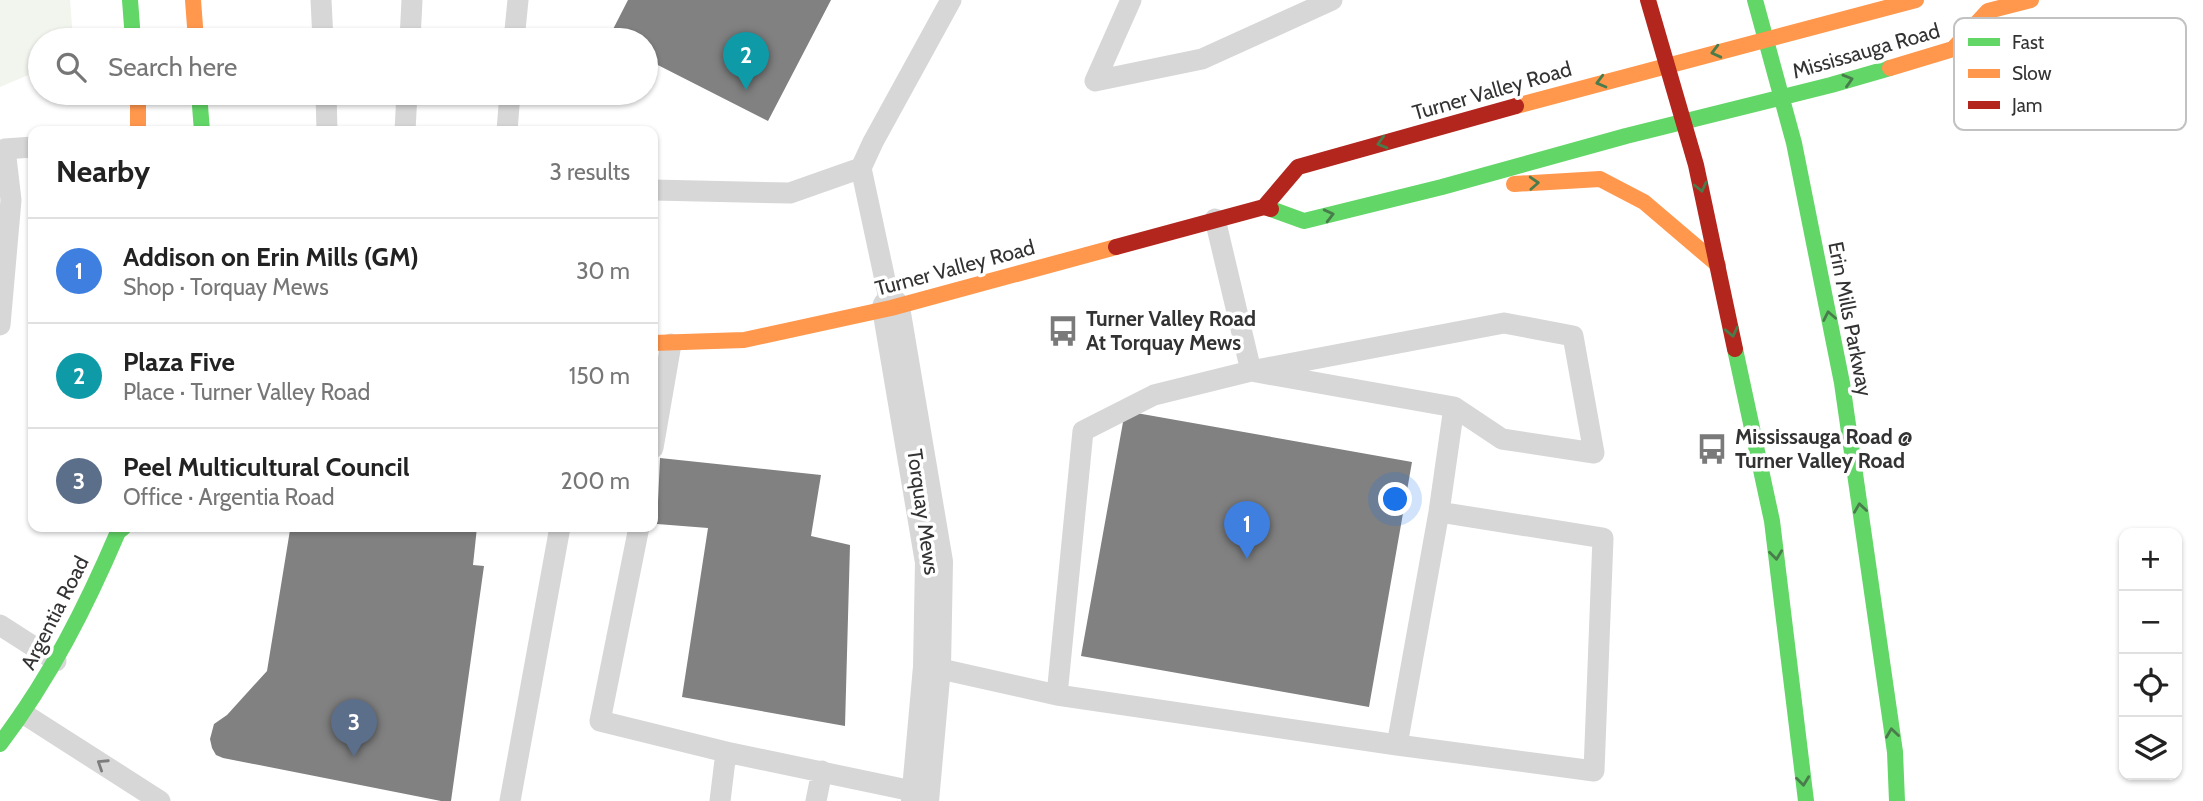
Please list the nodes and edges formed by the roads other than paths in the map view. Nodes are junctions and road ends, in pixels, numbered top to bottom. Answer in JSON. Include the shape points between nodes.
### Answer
{"nodes":[{"id":1,"x":130,"y":0,"type":"edge"},
{"id":2,"x":193,"y":0,"type":"edge"},
{"id":3,"x":321,"y":0,"type":"edge"},
{"id":4,"x":412,"y":0,"type":"edge"},
{"id":5,"x":518,"y":0,"type":"edge"},
{"id":6,"x":951,"y":0,"type":"edge"},
{"id":7,"x":1131,"y":0,"type":"edge"},
{"id":8,"x":1332,"y":0,"type":"edge"},
{"id":9,"x":1648,"y":0,"type":"edge"},
{"id":10,"x":1755,"y":0,"type":"edge"},
{"id":11,"x":1916,"y":0,"type":"edge"},
{"id":12,"x":2031,"y":0,"type":"edge"},
{"id":13,"x":1967,"y":4,"type":"dead end"},
{"id":14,"x":1988,"y":11,"type":"junction"},
{"id":15,"x":1982,"y":18,"type":"edge"},
{"id":16,"x":132,"y":28,"type":"edge"},
{"id":17,"x":195,"y":28,"type":"edge"},
{"id":18,"x":322,"y":28,"type":"edge"},
{"id":19,"x":411,"y":28,"type":"edge"},
{"id":20,"x":515,"y":28,"type":"edge"},
{"id":21,"x":1766,"y":39,"type":"junction"},
{"id":22,"x":1954,"y":48,"type":"edge"},
{"id":23,"x":1667,"y":64,"type":"junction"},
{"id":24,"x":1782,"y":97,"type":"junction"},
{"id":25,"x":138,"y":105,"type":"edge"},
{"id":26,"x":200,"y":105,"type":"edge"},
{"id":27,"x":326,"y":105,"type":"edge"},
{"id":28,"x":406,"y":105,"type":"edge"},
{"id":29,"x":509,"y":105,"type":"edge"},
{"id":30,"x":1684,"y":121,"type":"junction"},
{"id":31,"x":138,"y":126,"type":"edge"},
{"id":32,"x":202,"y":126,"type":"edge"},
{"id":33,"x":327,"y":126,"type":"edge"},
{"id":34,"x":405,"y":126,"type":"edge"},
{"id":35,"x":507,"y":126,"type":"edge"},
{"id":36,"x":28,"y":148,"type":"edge"},
{"id":37,"x":3,"y":150,"type":"edge"},
{"id":38,"x":861,"y":168,"type":"junction"},
{"id":39,"x":1441,"y":187,"type":"junction"},
{"id":40,"x":658,"y":190,"type":"edge"},
{"id":41,"x":1264,"y":207,"type":"junction"},
{"id":42,"x":1215,"y":219,"type":"junction"},
{"id":43,"x":1718,"y":265,"type":"junction"},
{"id":44,"x":891,"y":308,"type":"junction"},
{"id":45,"x":0,"y":325,"type":"edge"},
{"id":46,"x":662,"y":344,"type":"edge"},
{"id":47,"x":1251,"y":371,"type":"junction"},
{"id":48,"x":658,"y":390,"type":"edge"},
{"id":49,"x":1454,"y":407,"type":"junction"},
{"id":50,"x":1438,"y":512,"type":"junction"},
{"id":51,"x":117,"y":532,"type":"edge"},
{"id":52,"x":559,"y":532,"type":"edge"},
{"id":53,"x":638,"y":532,"type":"edge"},
{"id":54,"x":0,"y":625,"type":"edge"},
{"id":55,"x":57,"y":661,"type":"junction"},
{"id":56,"x":932,"y":667,"type":"junction"},
{"id":57,"x":1057,"y":695,"type":"junction"},
{"id":58,"x":23,"y":714,"type":"junction"},
{"id":59,"x":0,"y":744,"type":"edge"},
{"id":60,"x":1397,"y":745,"type":"junction"},
{"id":61,"x":726,"y":752,"type":"junction"},
{"id":62,"x":822,"y":771,"type":"junction"},
{"id":63,"x":921,"y":797,"type":"edge"},
{"id":64,"x":160,"y":801,"type":"edge"},
{"id":65,"x":510,"y":801,"type":"edge"},
{"id":66,"x":720,"y":801,"type":"edge"},
{"id":67,"x":816,"y":801,"type":"edge"},
{"id":68,"x":1806,"y":801,"type":"edge"},
{"id":69,"x":1897,"y":801,"type":"edge"}],
"edges":[{"from":1,"to":16,"type":"main road"},
{"from":2,"to":17,"type":"main road"},
{"from":3,"to":18,"type":"lane"},
{"from":4,"to":19,"type":"lane"},
{"from":5,"to":20,"type":"lane"},
{"from":6,"to":38,"type":"lane"},
{"from":7,"to":8,"type":"lane","via":[[1095,81],[1202,59]]},
{"from":9,"to":23,"type":"main road"},
{"from":10,"to":21,"type":"main road","name":"Mississauga Road"},
{"from":11,"to":21,"type":"main road","name":"Mississauga Road"},
{"from":12,"to":14,"type":"main road"},
{"from":13,"to":14,"type":"main road"},
{"from":15,"to":14,"type":"main road","name":"Mississauga Road","one_way":true},
{"from":21,"to":23,"type":"main road","name":"Mississauga Road","one_way":true},
{"from":21,"to":24,"type":"main road","name":"Mississauga Road"},
{"from":24,"to":22,"type":"main road","name":"Mississauga Road","one_way":true},
{"from":23,"to":30,"type":"main road"},
{"from":23,"to":41,"type":"main road","name":"Turner Valley Road","one_way":true,"via":[[1298,167]]},
{"from":24,"to":30,"type":"main road","name":"Mississauga Road"},
{"from":69,"to":24,"type":"main road","name":"Erin Mills Parkway","one_way":true,"via":[[1895,751],[1842,383]]},
{"from":25,"to":31,"type":"main road"},
{"from":26,"to":32,"type":"main road"},
{"from":27,"to":33,"type":"lane"},
{"from":28,"to":34,"type":"lane"},
{"from":29,"to":35,"type":"lane"},
{"from":30,"to":39,"type":"main road"},
{"from":30,"to":43,"type":"main road","one_way":true},
{"from":36,"to":37,"type":"lane"},
{"from":37,"to":45,"type":"lane","via":[[11,200]]},
{"from":38,"to":40,"type":"lane","via":[[790,193]]},
{"from":38,"to":44,"type":"lane"},
{"from":41,"to":39,"type":"main road","one_way":true,"via":[[1304,221]]},
{"from":39,"to":43,"type":"main road","one_way":true,"via":[[1600,179],[1644,202]]},
{"from":41,"to":42,"type":"main road","name":"Turner Valley Road"},
{"from":42,"to":44,"type":"main road","name":"Turner Valley Road"},
{"from":42,"to":47,"type":"lane"},
{"from":43,"to":68,"type":"main road","one_way":true,"via":[[1772,521]]},
{"from":44,"to":46,"type":"main road","name":"Turner Valley Road","via":[[744,340]]},
{"from":44,"to":56,"type":"street","name":"Torquay Mews","via":[[934,562]]},
{"from":46,"to":48,"type":"lane"},
{"from":47,"to":49,"type":"lane"},
{"from":47,"to":49,"type":"lane","via":[[1504,323],[1573,336],[1594,453],[1502,439]]},
{"from":47,"to":57,"type":"lane","via":[[1154,395],[1083,431]]},
{"from":49,"to":50,"type":"lane"},
{"from":50,"to":60,"type":"lane"},
{"from":50,"to":60,"type":"lane","via":[[1604,538],[1594,771]]},
{"from":51,"to":55,"type":"main road","name":"Argentia Road"},
{"from":52,"to":65,"type":"lane"},
{"from":53,"to":61,"type":"lane","via":[[600,721]]},
{"from":54,"to":55,"type":"lane"},
{"from":55,"to":58,"type":"main road","name":"Argentia Road"},
{"from":56,"to":57,"type":"lane"},
{"from":56,"to":63,"type":"street","name":"Torquay Mews"},
{"from":57,"to":60,"type":"lane"},
{"from":58,"to":59,"type":"main road","name":"Argentia Road"},
{"from":64,"to":58,"type":"lane","one_way":true},
{"from":61,"to":62,"type":"lane"},
{"from":61,"to":66,"type":"lane"},
{"from":62,"to":63,"type":"lane"},
{"from":62,"to":67,"type":"lane"}]}
